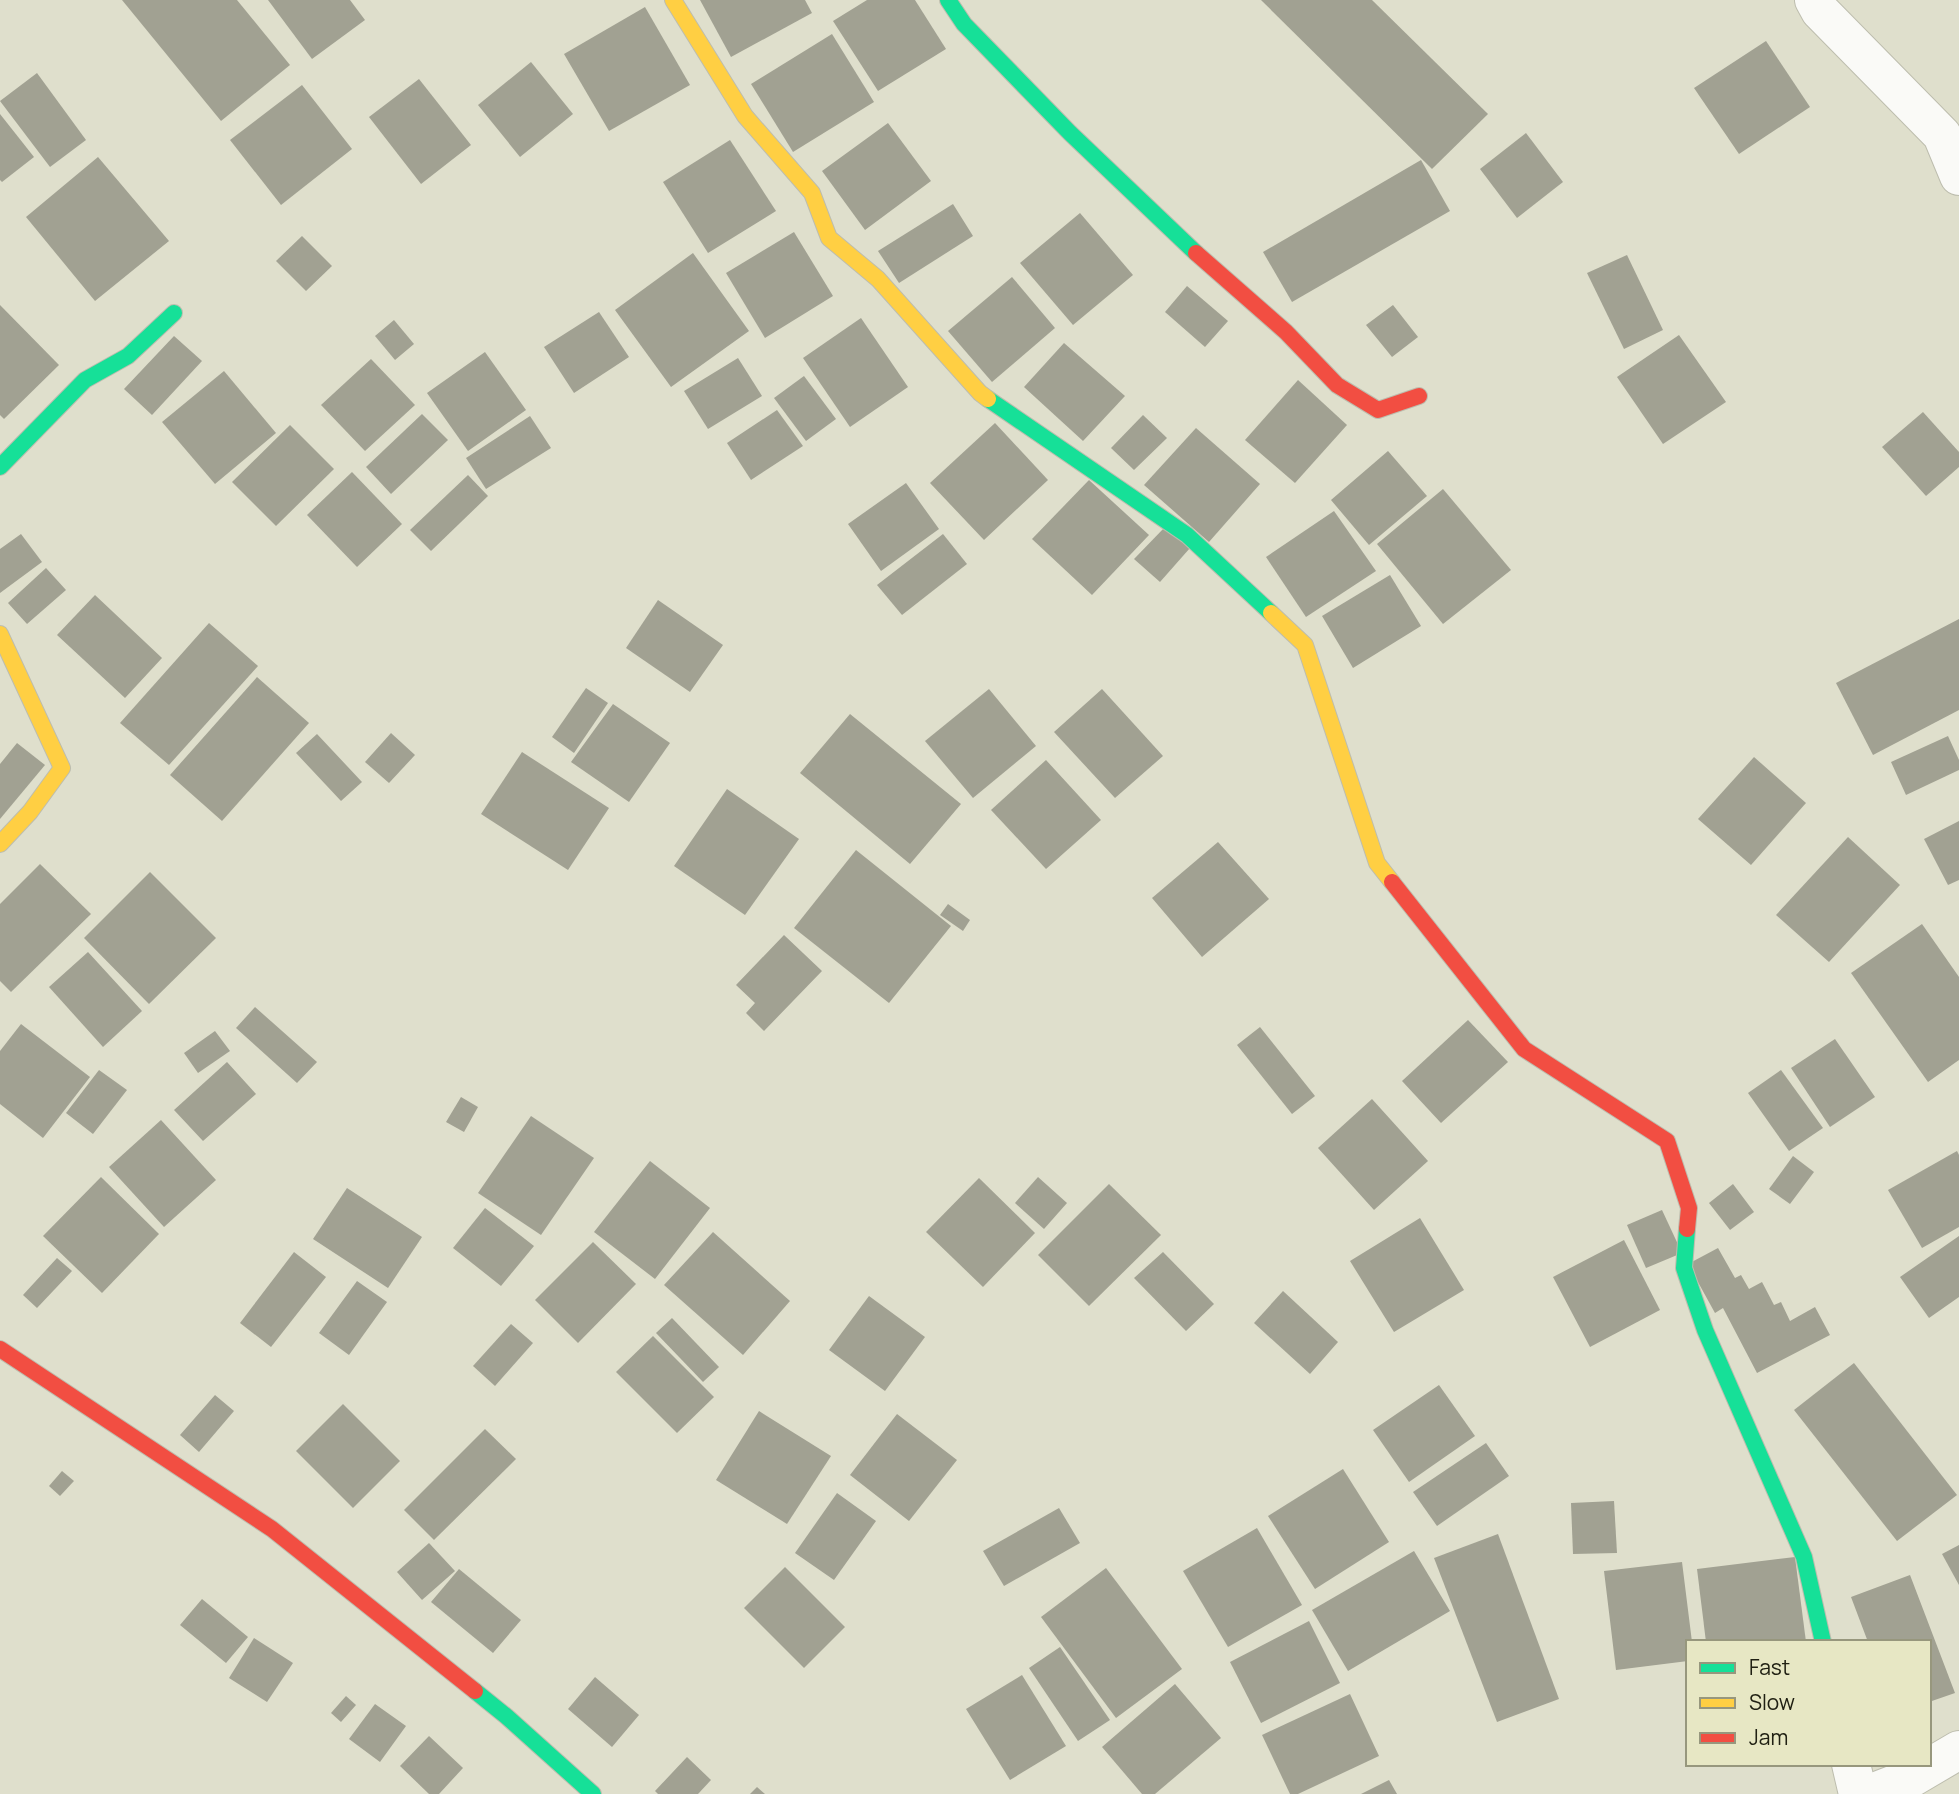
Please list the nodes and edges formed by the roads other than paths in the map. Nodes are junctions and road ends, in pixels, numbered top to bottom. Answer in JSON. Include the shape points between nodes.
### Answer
{"nodes":[{"id":1,"x":673,"y":0,"type":"edge"},
{"id":2,"x":948,"y":0,"type":"edge"},
{"id":3,"x":1814,"y":0,"type":"edge"},
{"id":4,"x":1959,"y":176,"type":"edge"},
{"id":5,"x":174,"y":313,"type":"dead end"},
{"id":6,"x":1419,"y":396,"type":"dead end"},
{"id":7,"x":0,"y":467,"type":"edge"},
{"id":8,"x":0,"y":634,"type":"edge"},
{"id":9,"x":0,"y":845,"type":"edge"},
{"id":10,"x":0,"y":1349,"type":"edge"},
{"id":11,"x":1823,"y":1640,"type":"edge"},
{"id":12,"x":1959,"y":1750,"type":"edge"},
{"id":13,"x":1851,"y":1766,"type":"edge"},
{"id":14,"x":593,"y":1794,"type":"edge"},
{"id":15,"x":1858,"y":1794,"type":"edge"},
{"id":16,"x":1869,"y":1794,"type":"edge"}],
"edges":[{"from":1,"to":11,"type":"street","via":[[745,116],[812,193],[828,238],[878,279],[980,393],[1187,535],[1305,645],[1377,863],[1524,1049],[1667,1142],[1689,1208],[1684,1268],[1705,1330],[1804,1557]]},
{"from":2,"to":6,"type":"street","via":[[964,24],[1070,134],[1286,332],[1337,385],[1378,410]]},
{"from":3,"to":4,"type":"street","via":[[1942,135]]},
{"from":5,"to":7,"type":"street","via":[[128,356],[85,380]]},
{"from":8,"to":9,"type":"street","via":[[62,768]]},
{"from":10,"to":14,"type":"street","via":[[272,1529],[506,1716]]},
{"from":12,"to":16,"type":"street","via":[[1913,1777]]},
{"from":13,"to":15,"type":"street"}]}
